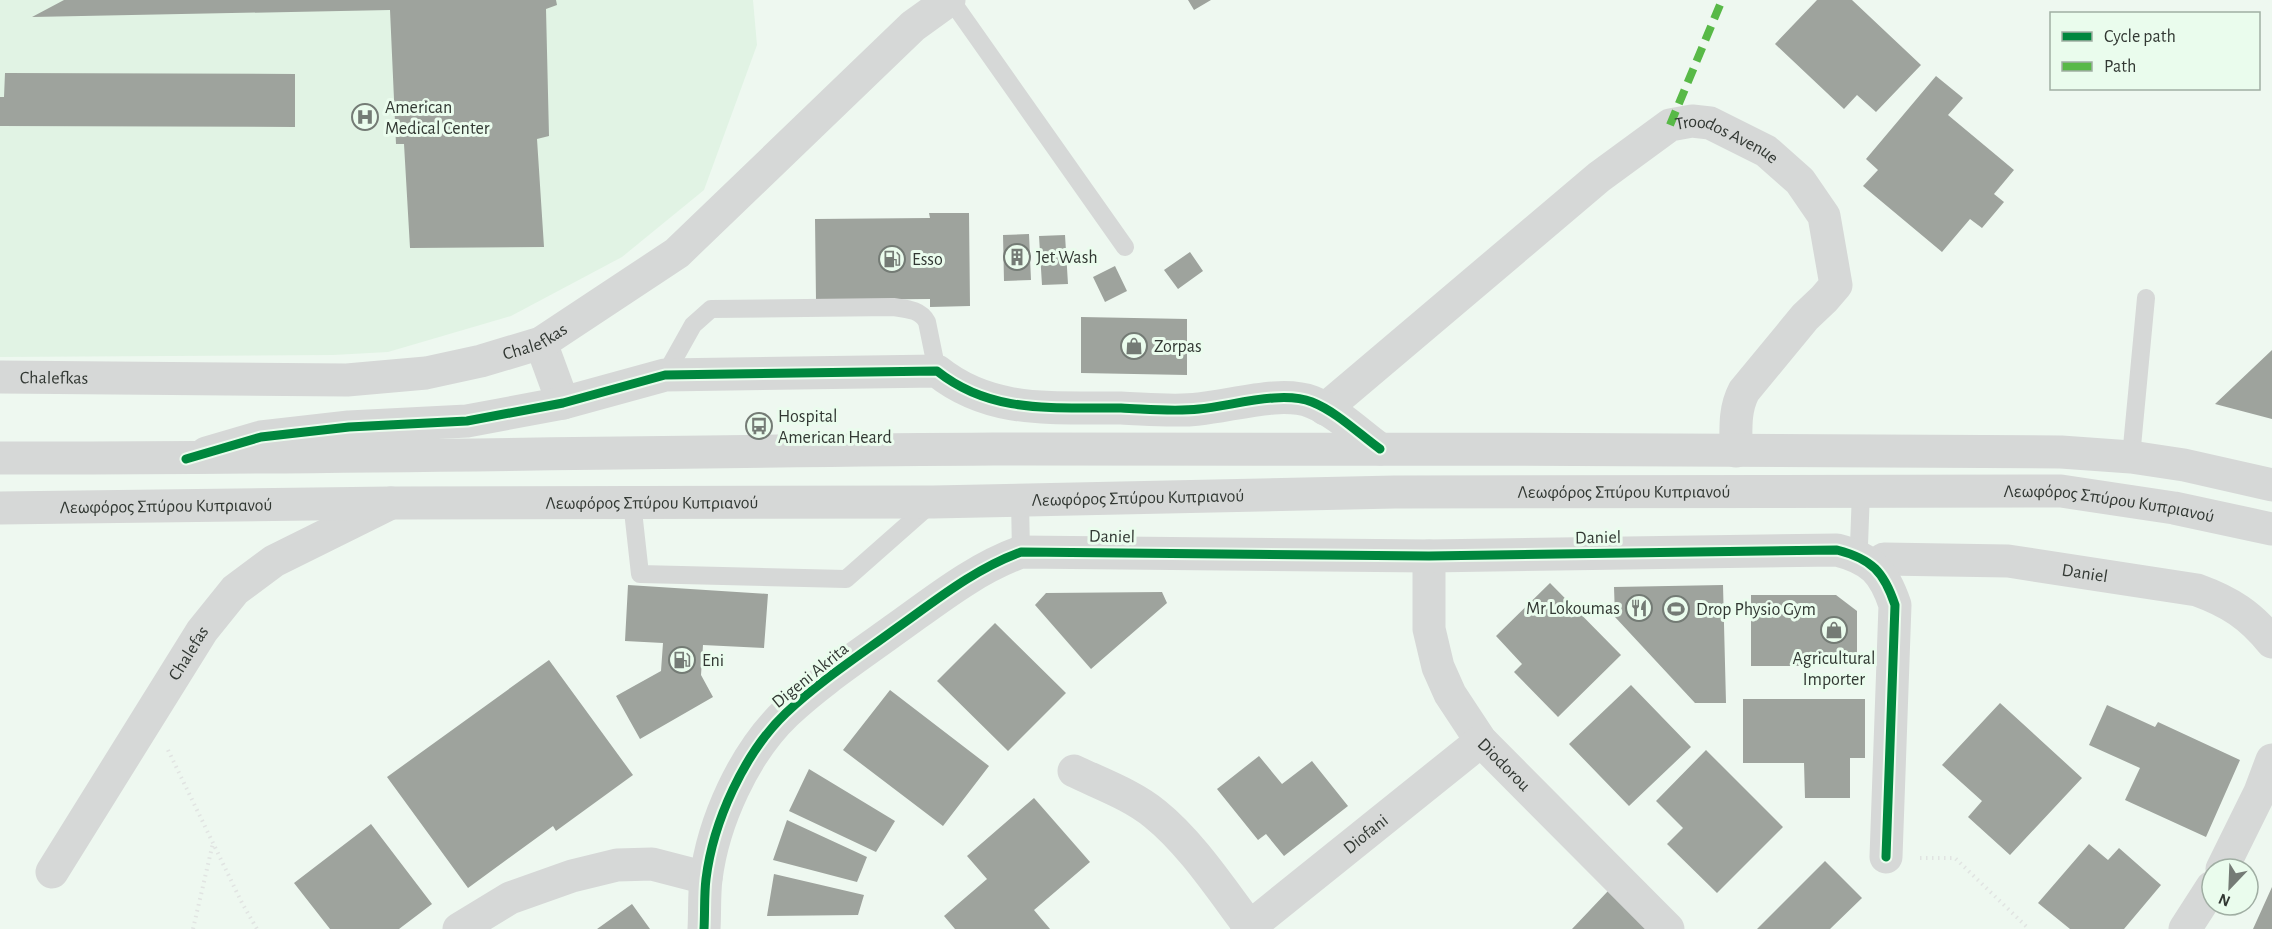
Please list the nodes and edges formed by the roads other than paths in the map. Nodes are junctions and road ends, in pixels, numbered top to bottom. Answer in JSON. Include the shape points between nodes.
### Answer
{"nodes":[{"id":1,"x":950,"y":0,"type":"edge"},
{"id":2,"x":1125,"y":247,"type":"dead end"},
{"id":3,"x":2146,"y":298,"type":"dead end"},
{"id":4,"x":541,"y":343,"type":"junction"},
{"id":5,"x":937,"y":371,"type":"junction"},
{"id":6,"x":665,"y":375,"type":"junction"},
{"id":7,"x":0,"y":377,"type":"edge"},
{"id":8,"x":563,"y":404,"type":"junction"},
{"id":9,"x":1325,"y":409,"type":"junction"},
{"id":10,"x":1380,"y":449,"type":"junction"},
{"id":11,"x":1736,"y":451,"type":"junction"},
{"id":12,"x":2132,"y":457,"type":"junction"},
{"id":13,"x":0,"y":458,"type":"edge"},
{"id":14,"x":186,"y":459,"type":"junction"},
{"id":15,"x":2272,"y":485,"type":"edge"},
{"id":16,"x":1861,"y":491,"type":"junction"},
{"id":17,"x":1020,"y":500,"type":"junction"},
{"id":18,"x":632,"y":502,"type":"junction"},
{"id":19,"x":933,"y":502,"type":"junction"},
{"id":20,"x":391,"y":503,"type":"junction"},
{"id":21,"x":0,"y":508,"type":"edge"},
{"id":22,"x":2272,"y":529,"type":"edge"},
{"id":23,"x":1021,"y":552,"type":"junction"},
{"id":24,"x":1429,"y":556,"type":"junction"},
{"id":25,"x":1865,"y":560,"type":"junction"},
{"id":26,"x":2272,"y":642,"type":"edge"},
{"id":27,"x":1481,"y":741,"type":"junction"},
{"id":28,"x":2272,"y":760,"type":"edge"},
{"id":29,"x":1074,"y":771,"type":"dead end"},
{"id":30,"x":1886,"y":857,"type":"road end"},
{"id":31,"x":2228,"y":857,"type":"edge"},
{"id":32,"x":52,"y":872,"type":"dead end"},
{"id":33,"x":706,"y":878,"type":"junction"},
{"id":34,"x":2200,"y":906,"type":"edge"},
{"id":35,"x":1248,"y":928,"type":"edge"},
{"id":36,"x":459,"y":929,"type":"edge"},
{"id":37,"x":704,"y":929,"type":"edge"},
{"id":38,"x":1668,"y":929,"type":"edge"},
{"id":39,"x":2185,"y":929,"type":"edge"}],
"edges":[{"from":1,"to":2,"type":"lane"},
{"from":1,"to":4,"type":"street","name":"Chalefkas","via":[[913,26],[677,253]]},
{"from":3,"to":12,"type":"lane"},
{"from":4,"to":7,"type":"street","name":"Chalefkas","via":[[426,373],[347,380]]},
{"from":4,"to":8,"type":"street"},
{"from":5,"to":6,"type":"street"},
{"from":5,"to":6,"type":"lane","via":[[927,322],[916,311],[893,307],[711,309],[693,325]]},
{"from":5,"to":9,"type":"street","via":[[972,394],[1006,404],[1198,410],[1265,399],[1298,399]]},
{"from":6,"to":8,"type":"street"},
{"from":8,"to":14,"type":"street","via":[[467,421],[349,427],[261,437]]},
{"from":9,"to":10,"type":"street"},
{"from":9,"to":11,"type":"street","name":"Troodos Avenue","via":[[1599,177],[1670,125],[1692,121],[1710,123],[1766,151],[1800,182],[1824,216],[1835,272],[1836,285],[1805,317],[1738,401]]},
{"from":10,"to":11,"type":"street"},
{"from":10,"to":14,"type":"street"},
{"from":11,"to":12,"type":"street","via":[[2061,452]]},
{"from":12,"to":15,"type":"street"},
{"from":13,"to":14,"type":"street"},
{"from":16,"to":17,"type":"street","name":"Λεωφόρος Σπύρου Κυπριανού","via":[[1395,492]]},
{"from":16,"to":22,"type":"street","name":"Λεωφόρος Σπύρου Κυπριανού","via":[[2061,491],[2174,508]]},
{"from":16,"to":25,"type":"lane","via":[[1859,545]]},
{"from":17,"to":19,"type":"street","name":"Λεωφόρος Σπύρου Κυπριανού"},
{"from":17,"to":23,"type":"lane"},
{"from":18,"to":19,"type":"street","name":"Λεωφόρος Σπύρου Κυπριανού"},
{"from":18,"to":19,"type":"lane","via":[[640,574],[846,579]]},
{"from":18,"to":20,"type":"street","name":"Λεωφόρος Σπύρου Κυπριανού"},
{"from":20,"to":21,"type":"street","name":"Λεωφόρος Σπύρου Κυπριανού"},
{"from":20,"to":32,"type":"street","name":"Chalefas","via":[[274,561],[236,590],[202,631]]},
{"from":23,"to":24,"type":"street","name":"Daniel"},
{"from":23,"to":33,"type":"street","name":"Digeni Akrita","via":[[998,560],[963,581],[812,689],[784,715],[740,773],[725,808]]},
{"from":24,"to":25,"type":"street","name":"Daniel","via":[[1838,550]]},
{"from":24,"to":27,"type":"street","name":"Diodorou","via":[[1429,629],[1438,667],[1450,694]]},
{"from":25,"to":26,"type":"street","name":"Daniel","via":[[2008,561],[2197,590],[2224,600],[2255,622]]},
{"from":25,"to":30,"type":"street","via":[[1888,584],[1895,605]]},
{"from":27,"to":35,"type":"street","name":"Diofani"},
{"from":27,"to":38,"type":"street","name":"Diodorou"},
{"from":28,"to":31,"type":"street"},
{"from":29,"to":35,"type":"street","name":"Diofani","via":[[1154,812],[1174,831]]},
{"from":33,"to":36,"type":"street","via":[[652,864],[617,865],[510,898]]},
{"from":33,"to":37,"type":"street","name":"Digeni Akrita"},
{"from":34,"to":39,"type":"street"}]}
